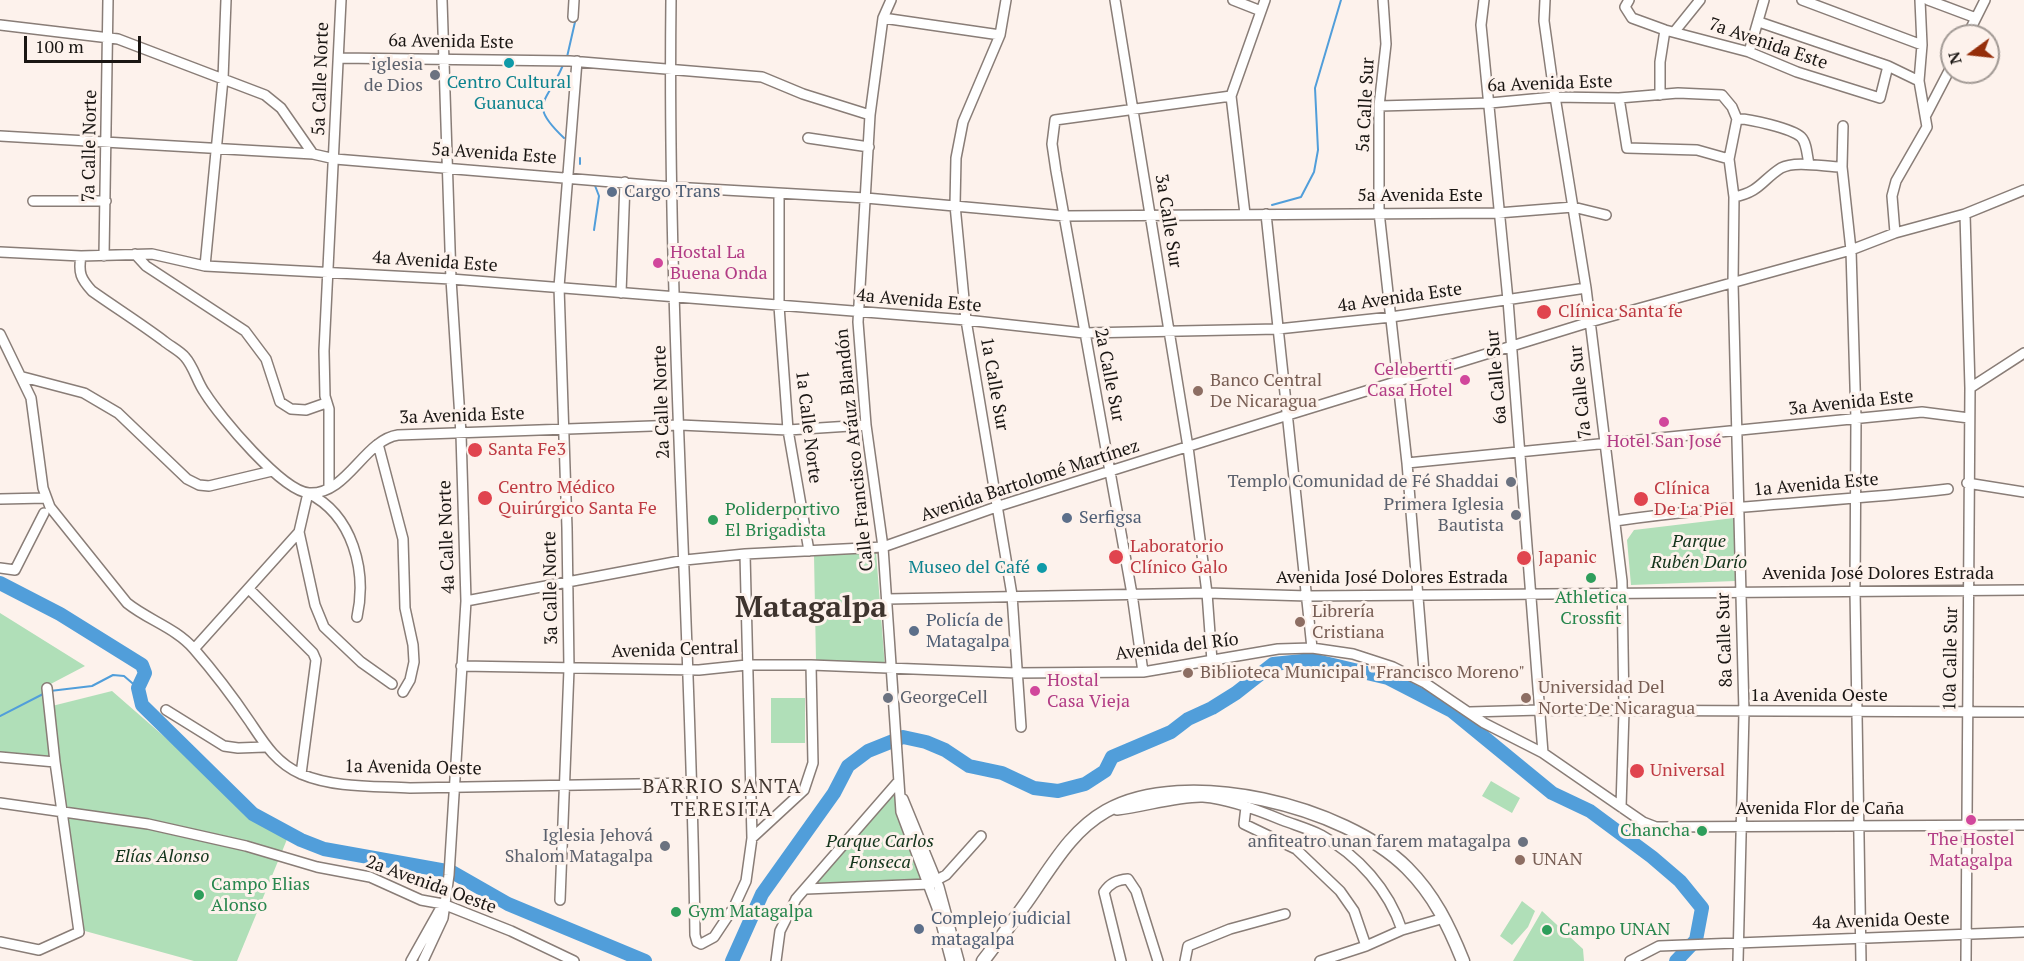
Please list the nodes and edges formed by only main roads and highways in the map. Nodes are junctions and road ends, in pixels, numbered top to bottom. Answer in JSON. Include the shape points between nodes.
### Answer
{"nodes":[{"id":1,"x":983,"y":961,"type":"edge"},
{"id":2,"x":1463,"y":961,"type":"edge"}],
"edges":[{"from":1,"to":2,"type":"main road","via":[[1057,857],[1086,825],[1124,802],[1195,789],[1237,794],[1323,816],[1372,839],[1406,867],[1431,895]]}]}
